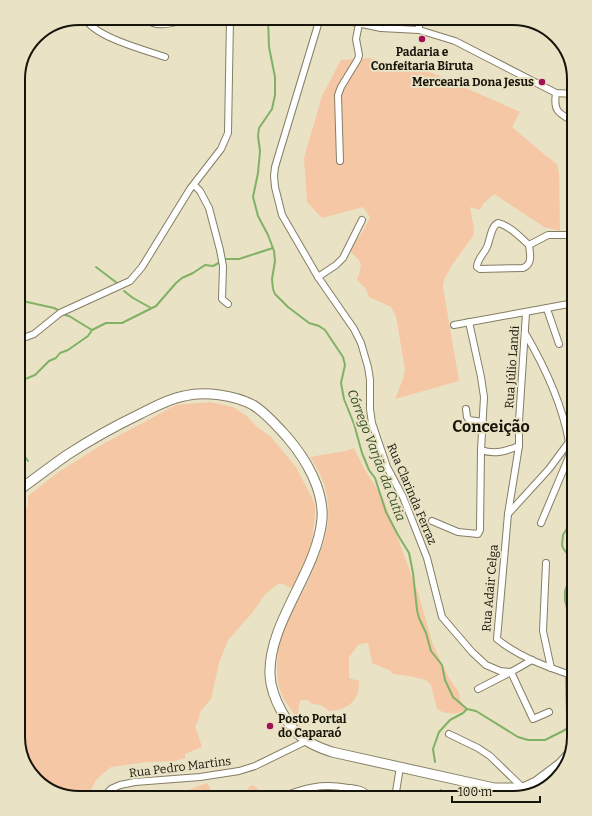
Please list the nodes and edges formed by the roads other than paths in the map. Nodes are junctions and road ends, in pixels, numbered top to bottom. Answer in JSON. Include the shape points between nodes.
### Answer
{"nodes":[{"id":1,"x":89,"y":25,"type":"edge"},
{"id":2,"x":230,"y":25,"type":"edge"},
{"id":3,"x":318,"y":25,"type":"edge"},
{"id":4,"x":359,"y":25,"type":"edge"},
{"id":5,"x":364,"y":25,"type":"edge"},
{"id":6,"x":381,"y":25,"type":"edge"},
{"id":7,"x":418,"y":25,"type":"edge"},
{"id":8,"x":381,"y":28,"type":"junction"},
{"id":9,"x":418,"y":30,"type":"junction"},
{"id":10,"x":165,"y":57,"type":"dead end"},
{"id":11,"x":556,"y":93,"type":"junction"},
{"id":12,"x":567,"y":94,"type":"edge"},
{"id":13,"x":567,"y":117,"type":"edge"},
{"id":14,"x":340,"y":161,"type":"dead end"},
{"id":15,"x":194,"y":185,"type":"junction"},
{"id":16,"x":362,"y":220,"type":"dead end"},
{"id":17,"x":567,"y":235,"type":"edge"},
{"id":18,"x":529,"y":245,"type":"junction"},
{"id":19,"x":318,"y":277,"type":"junction"},
{"id":20,"x":228,"y":304,"type":"dead end"},
{"id":21,"x":567,"y":305,"type":"edge"},
{"id":22,"x":547,"y":309,"type":"junction"},
{"id":23,"x":526,"y":313,"type":"junction"},
{"id":24,"x":469,"y":322,"type":"junction"},
{"id":25,"x":454,"y":325,"type":"dead end"},
{"id":26,"x":525,"y":333,"type":"junction"},
{"id":27,"x":25,"y":337,"type":"edge"},
{"id":28,"x":559,"y":344,"type":"dead end"},
{"id":29,"x":466,"y":409,"type":"dead end"},
{"id":30,"x":483,"y":422,"type":"junction"},
{"id":31,"x":567,"y":431,"type":"edge"},
{"id":32,"x":567,"y":445,"type":"edge"},
{"id":33,"x":519,"y":446,"type":"junction"},
{"id":34,"x":481,"y":450,"type":"junction"},
{"id":35,"x":567,"y":461,"type":"edge"},
{"id":36,"x":25,"y":486,"type":"edge"},
{"id":37,"x":508,"y":514,"type":"junction"},
{"id":38,"x":432,"y":521,"type":"dead end"},
{"id":39,"x":541,"y":523,"type":"dead end"},
{"id":40,"x":546,"y":563,"type":"dead end"},
{"id":41,"x":532,"y":660,"type":"junction"},
{"id":42,"x":551,"y":668,"type":"junction"},
{"id":43,"x":511,"y":672,"type":"junction"},
{"id":44,"x":567,"y":673,"type":"edge"},
{"id":45,"x":478,"y":689,"type":"dead end"},
{"id":46,"x":549,"y":712,"type":"dead end"},
{"id":47,"x":449,"y":734,"type":"dead end"},
{"id":48,"x":306,"y":741,"type":"junction"},
{"id":49,"x":560,"y":764,"type":"edge"},
{"id":50,"x":400,"y":767,"type":"junction"},
{"id":51,"x":488,"y":786,"type":"junction"},
{"id":52,"x":351,"y":788,"type":"junction"},
{"id":53,"x":523,"y":788,"type":"junction"},
{"id":54,"x":109,"y":791,"type":"edge"},
{"id":55,"x":299,"y":791,"type":"edge"},
{"id":56,"x":352,"y":791,"type":"edge"},
{"id":57,"x":362,"y":791,"type":"edge"},
{"id":58,"x":394,"y":791,"type":"edge"},
{"id":59,"x":486,"y":791,"type":"edge"},
{"id":60,"x":490,"y":791,"type":"edge"}],
"edges":[{"from":1,"to":10,"type":"street","via":[[103,35]]},
{"from":2,"to":15,"type":"street","via":[[228,132],[221,149]]},
{"from":3,"to":19,"type":"street","name":"Rua Clarinda Ferraz","via":[[274,176],[282,215]]},
{"from":4,"to":14,"type":"street","via":[[356,39],[358,59],[338,95]]},
{"from":5,"to":8,"type":"street"},
{"from":6,"to":8,"type":"street"},
{"from":7,"to":9,"type":"street"},
{"from":8,"to":9,"type":"street"},
{"from":9,"to":11,"type":"street","via":[[455,41]]},
{"from":11,"to":12,"type":"street"},
{"from":11,"to":13,"type":"street","via":[[554,105]]},
{"from":15,"to":20,"type":"street","via":[[209,208],[222,262],[222,299]]},
{"from":15,"to":27,"type":"street","via":[[142,267],[130,281],[60,314],[34,334]]},
{"from":16,"to":19,"type":"street","via":[[343,258]]},
{"from":17,"to":18,"type":"street","via":[[548,235]]},
{"from":18,"to":18,"type":"street","via":[[501,224],[495,224],[477,267],[480,270],[523,268],[529,264]]},
{"from":19,"to":43,"type":"street","name":"Rua Clarinda Ferraz","via":[[354,328],[361,343],[370,380],[372,423],[387,467],[403,497],[427,558],[442,618],[486,665],[500,671]]},
{"from":21,"to":22,"type":"street"},
{"from":22,"to":23,"type":"street"},
{"from":22,"to":28,"type":"street"},
{"from":23,"to":24,"type":"street"},
{"from":23,"to":26,"type":"street","name":"Rua Júlio Landi"},
{"from":24,"to":25,"type":"street"},
{"from":24,"to":30,"type":"street","via":[[484,397]]},
{"from":26,"to":31,"type":"street","via":[[560,406]]},
{"from":26,"to":33,"type":"street","name":"Rua Júlio Landi"},
{"from":29,"to":30,"type":"street","via":[[469,420]]},
{"from":30,"to":34,"type":"street"},
{"from":32,"to":37,"type":"street","via":[[549,469]]},
{"from":33,"to":34,"type":"street","via":[[492,453]]},
{"from":33,"to":37,"type":"street","name":"Rua Júlio Landi"},
{"from":34,"to":38,"type":"street","via":[[480,533],[458,532]]},
{"from":35,"to":39,"type":"street"},
{"from":36,"to":48,"type":"highway","via":[[67,455],[130,419],[172,399],[185,395],[207,394],[232,397],[259,409],[292,443],[311,472],[319,494],[322,517],[317,545],[283,620],[270,673],[278,705]]},
{"from":37,"to":41,"type":"street","name":"Rua Adair Celga","via":[[496,639]]},
{"from":40,"to":42,"type":"street","via":[[543,631]]},
{"from":41,"to":42,"type":"street","name":"Rua Adair Celga"},
{"from":41,"to":43,"type":"street"},
{"from":42,"to":44,"type":"street","name":"Rua Adair Celga"},
{"from":43,"to":45,"type":"street"},
{"from":43,"to":46,"type":"street","via":[[533,719]]},
{"from":47,"to":53,"type":"street","via":[[490,756]]},
{"from":48,"to":50,"type":"highway","via":[[332,752]]},
{"from":48,"to":54,"type":"street","name":"Rua Pedro Martins","via":[[274,758],[244,769],[200,777],[135,782],[120,785]]},
{"from":49,"to":53,"type":"highway","via":[[536,782]]},
{"from":50,"to":51,"type":"highway"},
{"from":50,"to":58,"type":"street"},
{"from":51,"to":53,"type":"highway"},
{"from":51,"to":59,"type":"street"},
{"from":51,"to":60,"type":"street"},
{"from":52,"to":55,"type":"street","via":[[325,785]]},
{"from":52,"to":56,"type":"street"},
{"from":52,"to":57,"type":"street"}]}
